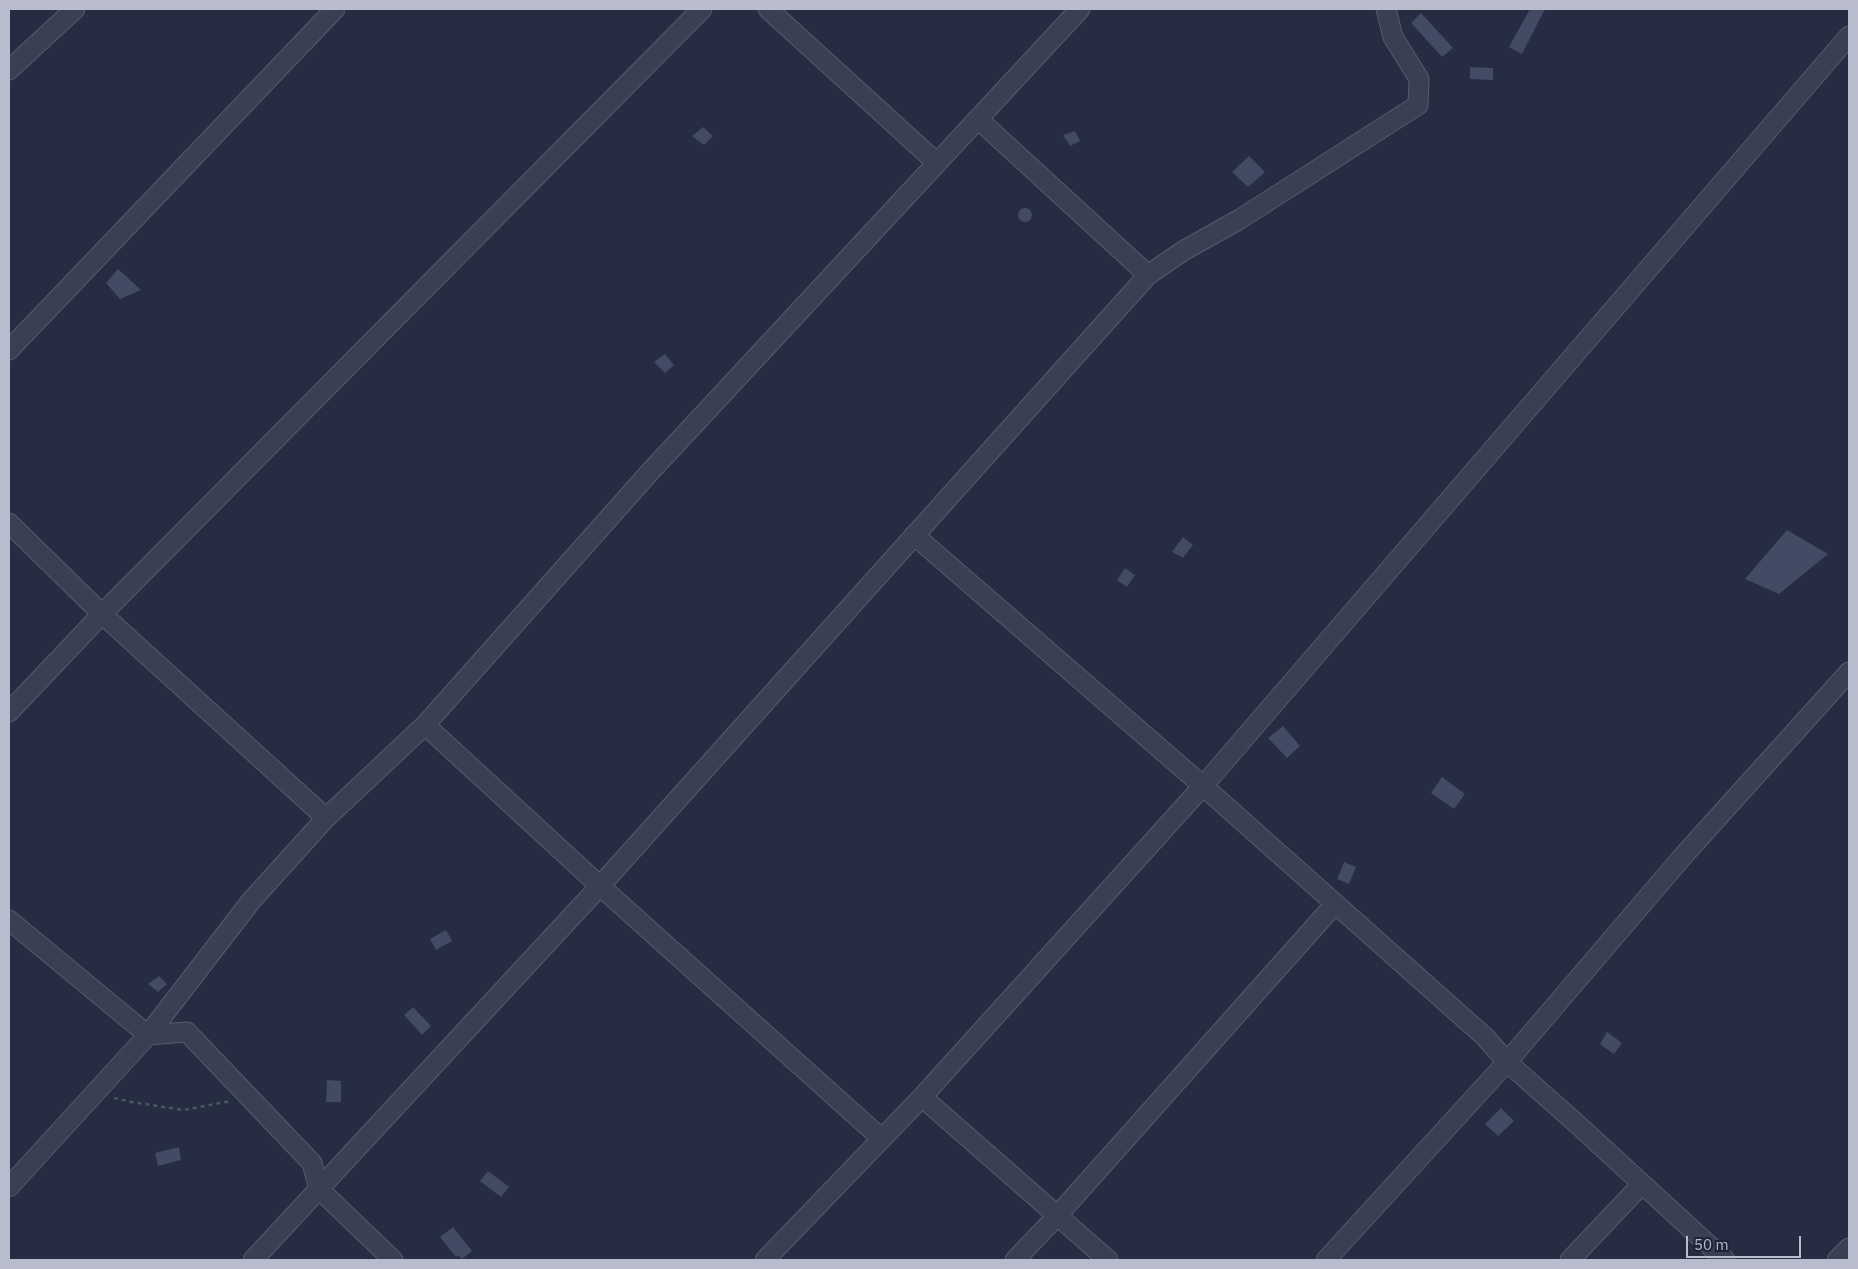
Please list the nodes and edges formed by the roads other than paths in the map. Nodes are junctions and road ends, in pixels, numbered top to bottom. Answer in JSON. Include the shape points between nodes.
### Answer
{"nodes":[{"id":1,"x":75,"y":9,"type":"edge"},
{"id":2,"x":335,"y":9,"type":"edge"},
{"id":3,"x":702,"y":9,"type":"edge"},
{"id":4,"x":768,"y":9,"type":"edge"},
{"id":5,"x":1080,"y":9,"type":"edge"},
{"id":6,"x":1386,"y":9,"type":"edge"},
{"id":7,"x":1849,"y":36,"type":"edge"},
{"id":8,"x":9,"y":70,"type":"edge"},
{"id":9,"x":978,"y":119,"type":"junction"},
{"id":10,"x":937,"y":163,"type":"junction"},
{"id":11,"x":1148,"y":275,"type":"junction"},
{"id":12,"x":9,"y":350,"type":"edge"},
{"id":13,"x":9,"y":523,"type":"edge"},
{"id":14,"x":914,"y":535,"type":"junction"},
{"id":15,"x":102,"y":614,"type":"junction"},
{"id":16,"x":1849,"y":672,"type":"edge"},
{"id":17,"x":9,"y":712,"type":"edge"},
{"id":18,"x":425,"y":725,"type":"junction"},
{"id":19,"x":1203,"y":786,"type":"junction"},
{"id":20,"x":326,"y":818,"type":"junction"},
{"id":21,"x":600,"y":886,"type":"junction"},
{"id":22,"x":1335,"y":904,"type":"junction"},
{"id":23,"x":9,"y":920,"type":"edge"},
{"id":24,"x":148,"y":1035,"type":"junction"},
{"id":25,"x":1507,"y":1062,"type":"junction"},
{"id":26,"x":922,"y":1097,"type":"junction"},
{"id":27,"x":882,"y":1139,"type":"junction"},
{"id":28,"x":1642,"y":1184,"type":"junction"},
{"id":29,"x":9,"y":1187,"type":"edge"},
{"id":30,"x":319,"y":1189,"type":"junction"},
{"id":31,"x":1058,"y":1216,"type":"junction"},
{"id":32,"x":1849,"y":1248,"type":"edge"},
{"id":33,"x":253,"y":1260,"type":"edge"},
{"id":34,"x":393,"y":1260,"type":"edge"},
{"id":35,"x":765,"y":1260,"type":"edge"},
{"id":36,"x":1016,"y":1260,"type":"edge"},
{"id":37,"x":1108,"y":1260,"type":"edge"},
{"id":38,"x":1326,"y":1260,"type":"edge"},
{"id":39,"x":1570,"y":1260,"type":"edge"},
{"id":40,"x":1725,"y":1260,"type":"edge"},
{"id":41,"x":1837,"y":1260,"type":"edge"}],
"edges":[{"from":1,"to":8,"type":"street"},
{"from":2,"to":12,"type":"street"},
{"from":3,"to":15,"type":"street"},
{"from":4,"to":10,"type":"street"},
{"from":5,"to":9,"type":"street"},
{"from":6,"to":11,"type":"street","via":[[1393,37],[1419,79],[1418,105],[1240,219],[1183,250]]},
{"from":7,"to":19,"type":"street"},
{"from":9,"to":10,"type":"street"},
{"from":9,"to":11,"type":"street"},
{"from":10,"to":18,"type":"street","via":[[648,473]]},
{"from":11,"to":14,"type":"street"},
{"from":13,"to":15,"type":"street"},
{"from":14,"to":19,"type":"street"},
{"from":14,"to":21,"type":"street"},
{"from":15,"to":17,"type":"street"},
{"from":15,"to":20,"type":"street"},
{"from":16,"to":25,"type":"street","via":[[1684,856]]},
{"from":18,"to":20,"type":"street"},
{"from":18,"to":21,"type":"street"},
{"from":19,"to":22,"type":"street"},
{"from":19,"to":26,"type":"street"},
{"from":20,"to":24,"type":"street","via":[[251,901]]},
{"from":21,"to":27,"type":"street"},
{"from":21,"to":30,"type":"street"},
{"from":22,"to":25,"type":"street","via":[[1485,1037]]},
{"from":22,"to":31,"type":"street"},
{"from":23,"to":24,"type":"street"},
{"from":24,"to":29,"type":"street"},
{"from":24,"to":30,"type":"street","via":[[187,1032],[312,1163]]},
{"from":25,"to":28,"type":"street"},
{"from":25,"to":38,"type":"street"},
{"from":26,"to":27,"type":"street"},
{"from":26,"to":31,"type":"street"},
{"from":27,"to":35,"type":"street"},
{"from":28,"to":39,"type":"street"},
{"from":28,"to":40,"type":"street"},
{"from":30,"to":33,"type":"street"},
{"from":30,"to":34,"type":"street"},
{"from":31,"to":36,"type":"street"},
{"from":31,"to":37,"type":"street"},
{"from":32,"to":41,"type":"street"}]}
